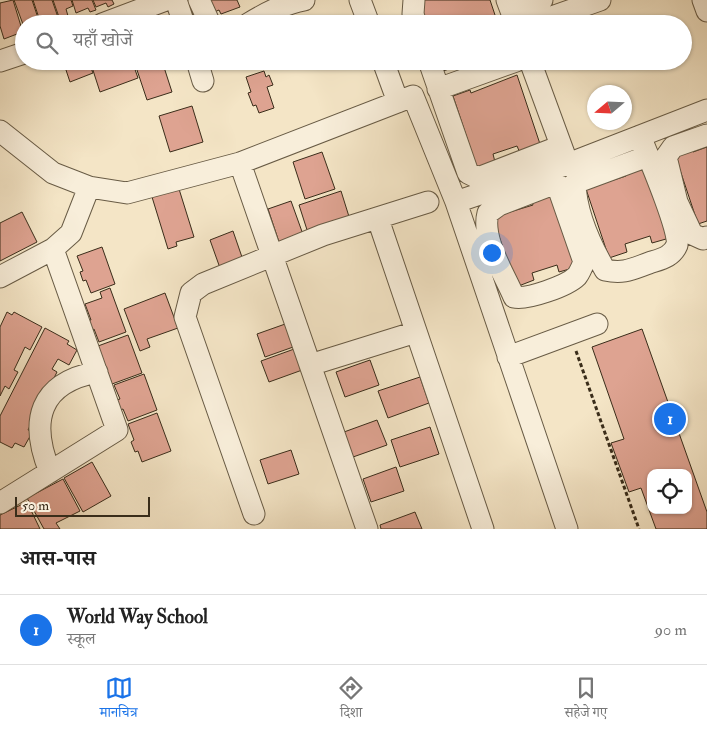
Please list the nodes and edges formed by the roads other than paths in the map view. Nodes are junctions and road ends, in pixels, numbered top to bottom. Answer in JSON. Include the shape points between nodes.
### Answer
{"nodes":[{"id":1,"x":166,"y":0,"type":"edge"},
{"id":2,"x":176,"y":0,"type":"edge"},
{"id":3,"x":199,"y":0,"type":"edge"},
{"id":4,"x":360,"y":0,"type":"edge"},
{"id":5,"x":414,"y":0,"type":"edge"},
{"id":6,"x":507,"y":0,"type":"edge"},
{"id":7,"x":515,"y":0,"type":"edge"},
{"id":8,"x":542,"y":0,"type":"edge"},
{"id":9,"x":600,"y":0,"type":"edge"},
{"id":10,"x":703,"y":0,"type":"edge"},
{"id":11,"x":295,"y":1,"type":"edge"},
{"id":12,"x":707,"y":10,"type":"edge"},
{"id":13,"x":126,"y":15,"type":"edge"},
{"id":14,"x":181,"y":15,"type":"edge"},
{"id":15,"x":206,"y":15,"type":"edge"},
{"id":16,"x":262,"y":15,"type":"edge"},
{"id":17,"x":366,"y":15,"type":"edge"},
{"id":18,"x":413,"y":15,"type":"edge"},
{"id":19,"x":513,"y":15,"type":"edge"},
{"id":20,"x":558,"y":15,"type":"edge"},
{"id":21,"x":15,"y":55,"type":"edge"},
{"id":22,"x":0,"y":61,"type":"edge"},
{"id":23,"x":386,"y":70,"type":"edge"},
{"id":24,"x":432,"y":70,"type":"edge"},
{"id":25,"x":491,"y":70,"type":"edge"},
{"id":26,"x":533,"y":70,"type":"edge"},
{"id":27,"x":438,"y":89,"type":"junction"},
{"id":28,"x":398,"y":102,"type":"junction"},
{"id":29,"x":707,"y":110,"type":"edge"},
{"id":30,"x":707,"y":134,"type":"edge"},
{"id":31,"x":2,"y":135,"type":"edge"},
{"id":32,"x":640,"y":136,"type":"junction"},
{"id":33,"x":648,"y":156,"type":"junction"},
{"id":34,"x":240,"y":163,"type":"junction"},
{"id":35,"x":559,"y":165,"type":"junction"},
{"id":36,"x":89,"y":187,"type":"junction"},
{"id":37,"x":428,"y":202,"type":"dead end"},
{"id":38,"x":456,"y":202,"type":"junction"},
{"id":39,"x":378,"y":220,"type":"junction"},
{"id":40,"x":707,"y":238,"type":"edge"},
{"id":41,"x":53,"y":249,"type":"junction"},
{"id":42,"x":273,"y":257,"type":"junction"},
{"id":43,"x":0,"y":277,"type":"edge"},
{"id":44,"x":597,"y":324,"type":"dead end"},
{"id":45,"x":416,"y":332,"type":"junction"},
{"id":46,"x":508,"y":357,"type":"junction"},
{"id":47,"x":310,"y":366,"type":"junction"},
{"id":48,"x":97,"y":372,"type":"junction"},
{"id":49,"x":50,"y":472,"type":"junction"},
{"id":50,"x":0,"y":503,"type":"edge"},
{"id":51,"x":254,"y":514,"type":"dead end"},
{"id":52,"x":367,"y":529,"type":"edge"},
{"id":53,"x":483,"y":529,"type":"edge"},
{"id":54,"x":566,"y":529,"type":"edge"}],
"edges":[{"from":1,"to":13,"type":"street"},
{"from":2,"to":14,"type":"street"},
{"from":3,"to":15,"type":"street"},
{"from":4,"to":17,"type":"street"},
{"from":5,"to":18,"type":"street"},
{"from":6,"to":19,"type":"street"},
{"from":7,"to":8,"type":"street","via":[[523,6]]},
{"from":9,"to":20,"type":"street"},
{"from":10,"to":12,"type":"street"},
{"from":11,"to":16,"type":"street"},
{"from":21,"to":22,"type":"street"},
{"from":23,"to":28,"type":"street"},
{"from":24,"to":27,"type":"street"},
{"from":25,"to":27,"type":"street"},
{"from":26,"to":35,"type":"street"},
{"from":27,"to":35,"type":"street","via":[[468,173],[478,178]]},
{"from":28,"to":34,"type":"street"},
{"from":28,"to":38,"type":"street","via":[[414,96]]},
{"from":29,"to":32,"type":"street"},
{"from":30,"to":40,"type":"street","via":[[673,147],[666,157],[677,202],[692,234]]},
{"from":31,"to":36,"type":"street","via":[[52,173]]},
{"from":32,"to":33,"type":"street"},
{"from":32,"to":35,"type":"street"},
{"from":33,"to":33,"type":"street","via":[[576,183],[576,198],[592,247],[605,270],[621,273],[670,256],[678,243]]},
{"from":34,"to":36,"type":"street","via":[[126,193]]},
{"from":34,"to":42,"type":"street"},
{"from":35,"to":35,"type":"street","via":[[488,213],[486,222],[492,246],[514,297],[521,299],[561,286],[575,278],[584,262]]},
{"from":35,"to":38,"type":"street"},
{"from":36,"to":41,"type":"street","via":[[72,233]]},
{"from":37,"to":39,"type":"street"},
{"from":38,"to":46,"type":"street"},
{"from":39,"to":42,"type":"street","via":[[323,235]]},
{"from":39,"to":45,"type":"street"},
{"from":41,"to":43,"type":"street"},
{"from":41,"to":48,"type":"street"},
{"from":42,"to":47,"type":"street"},
{"from":42,"to":51,"type":"street","via":[[203,284],[191,293],[185,317]]},
{"from":44,"to":46,"type":"street"},
{"from":45,"to":47,"type":"street"},
{"from":45,"to":53,"type":"street"},
{"from":46,"to":54,"type":"street"},
{"from":47,"to":52,"type":"street"},
{"from":48,"to":49,"type":"street","via":[[77,376],[61,384],[48,399],[41,415],[39,433]]},
{"from":48,"to":49,"type":"street","via":[[117,430]]},
{"from":49,"to":50,"type":"street"}]}
